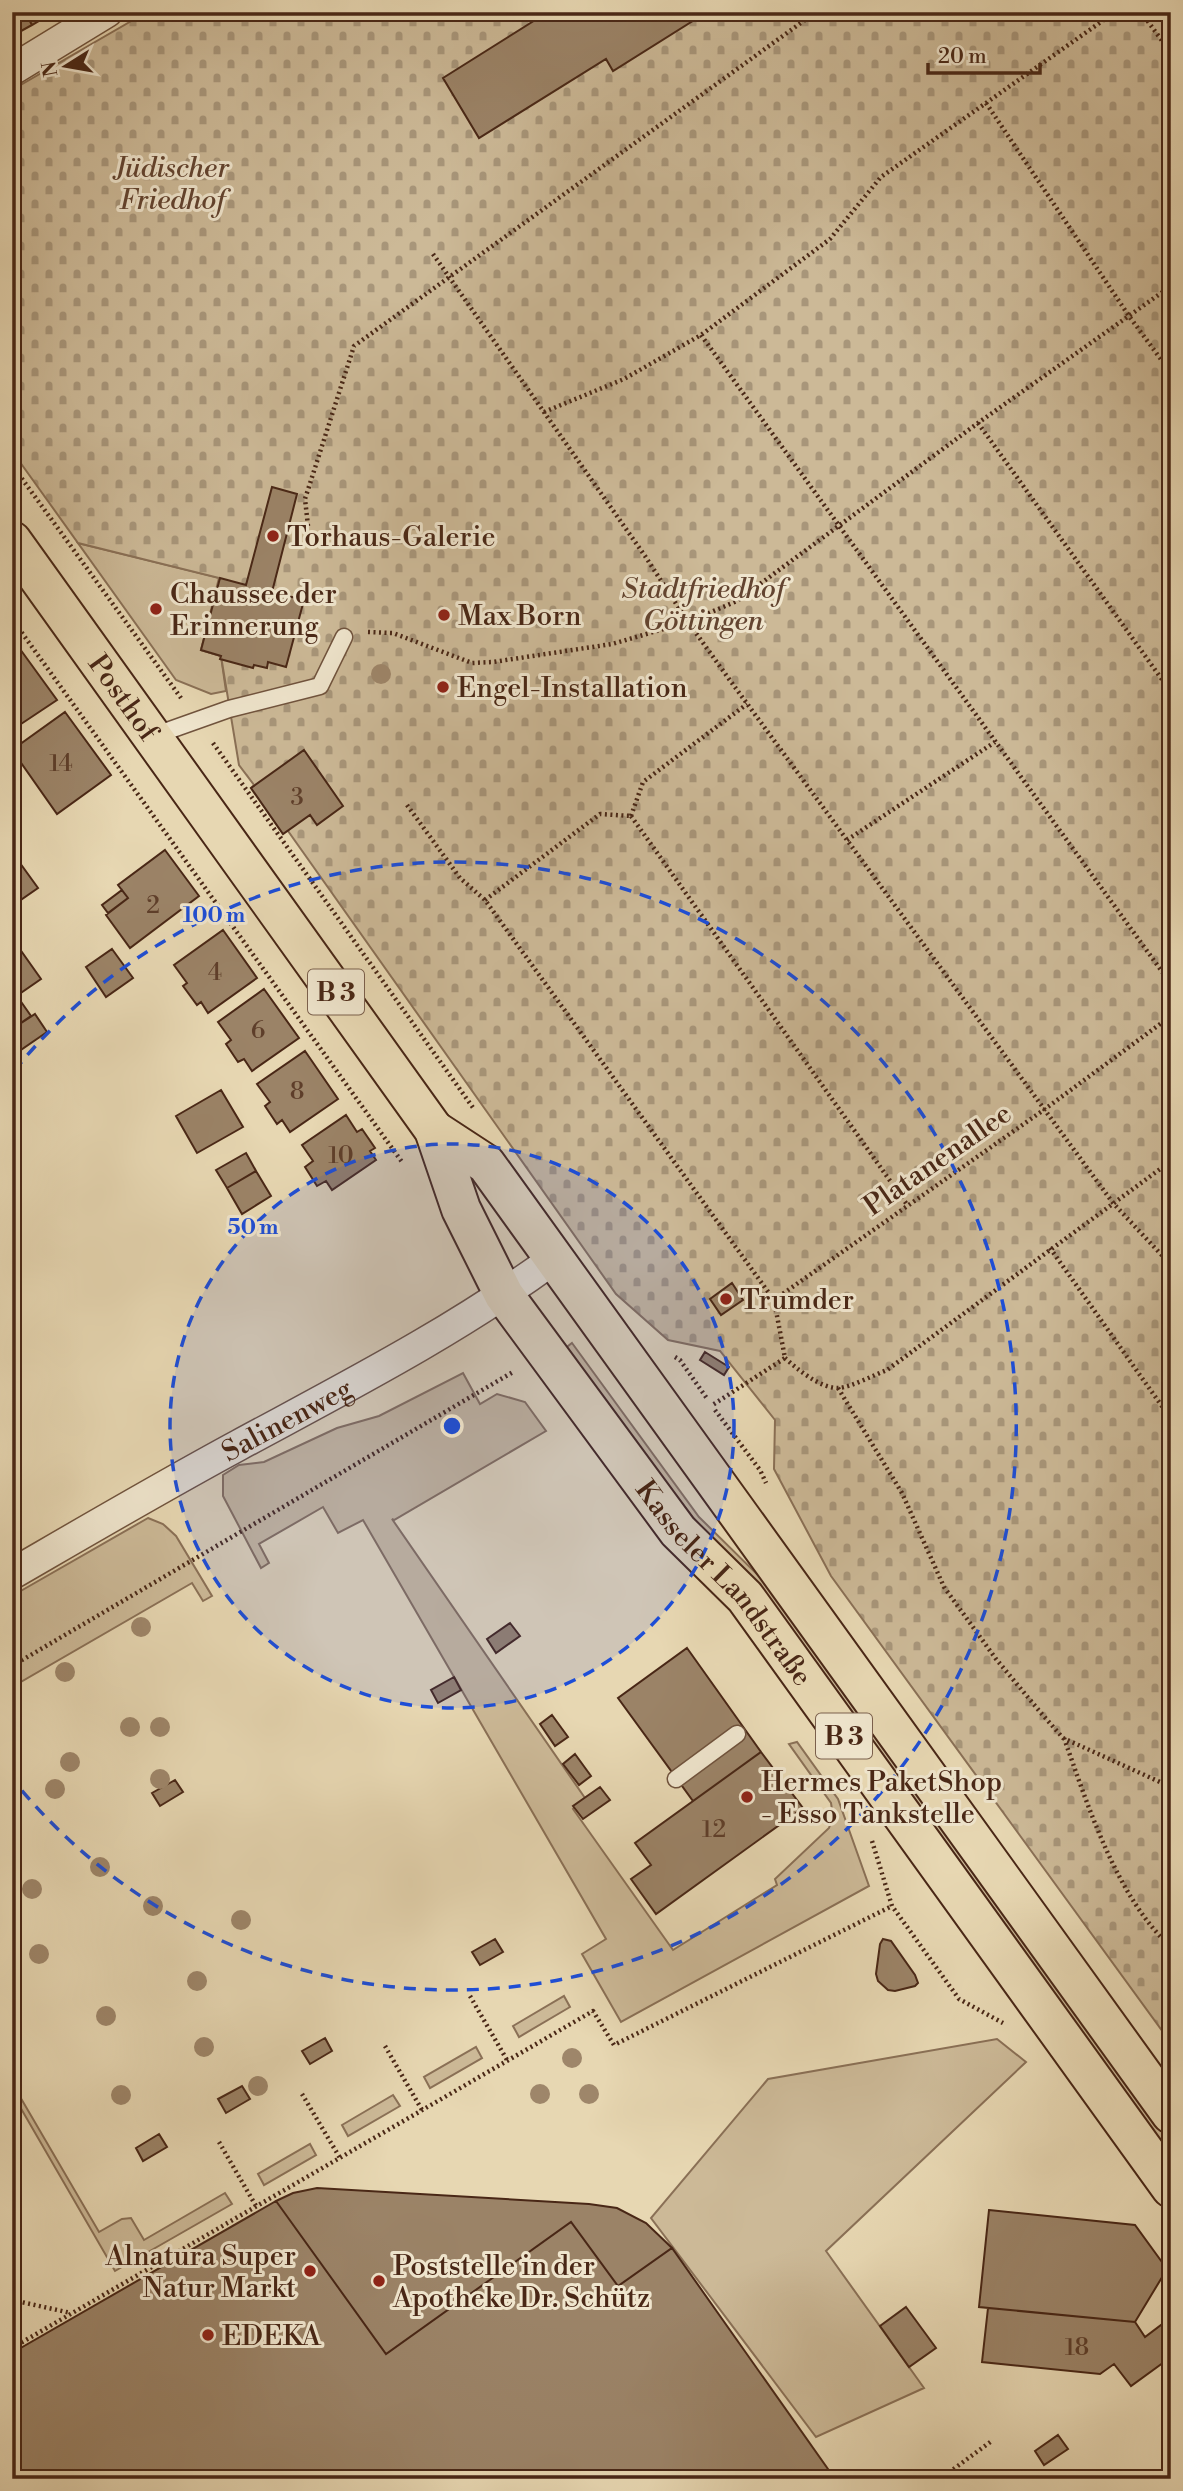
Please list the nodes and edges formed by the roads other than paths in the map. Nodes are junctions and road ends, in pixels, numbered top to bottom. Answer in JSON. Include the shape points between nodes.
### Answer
{"nodes":[{"id":1,"x":107,"y":12,"type":"edge"},
{"id":2,"x":12,"y":70,"type":"edge"},
{"id":3,"x":12,"y":541,"type":"edge"},
{"id":4,"x":344,"y":637,"type":"road end"},
{"id":5,"x":153,"y":736,"type":"junction"},
{"id":6,"x":238,"y":854,"type":"joint"},
{"id":7,"x":434,"y":1130,"type":"junction"},
{"id":8,"x":555,"y":1258,"type":"junction"},
{"id":9,"x":490,"y":1304,"type":"junction"},
{"id":10,"x":12,"y":1574,"type":"edge"},
{"id":11,"x":737,"y":1734,"type":"dead end"},
{"id":12,"x":676,"y":1779,"type":"dead end"},
{"id":13,"x":1171,"y":2114,"type":"edge"},
{"id":14,"x":1171,"y":2188,"type":"edge"}],
"edges":[{"from":1,"to":2,"type":"street"},
{"from":3,"to":5,"type":"main road","name":"Posthof","number":"B 3"},
{"from":4,"to":5,"type":"lane","via":[[320,687],[229,709]]},
{"from":5,"to":6,"type":"main road","name":"Posthof","number":"B 3"},
{"from":6,"to":7,"type":"main road","name":"Kasseler Landstraße","number":"B 3"},
{"from":7,"to":8,"type":"main road","name":"Kasseler Landstraße","number":"B 3","via":[[486,1164]]},
{"from":7,"to":9,"type":"main road","name":"Kasseler Landstraße","number":"B 3"},
{"from":8,"to":9,"type":"street","name":"Salinenweg"},
{"from":8,"to":13,"type":"main road","name":"Kasseler Landstraße","number":"B 3"},
{"from":9,"to":10,"type":"street","name":"Salinenweg","via":[[437,1338],[177,1478]]},
{"from":9,"to":14,"type":"main road","name":"Kasseler Landstraße","number":"B 3","via":[[529,1362],[678,1531],[745,1598]]},
{"from":11,"to":12,"type":"lane"}]}
